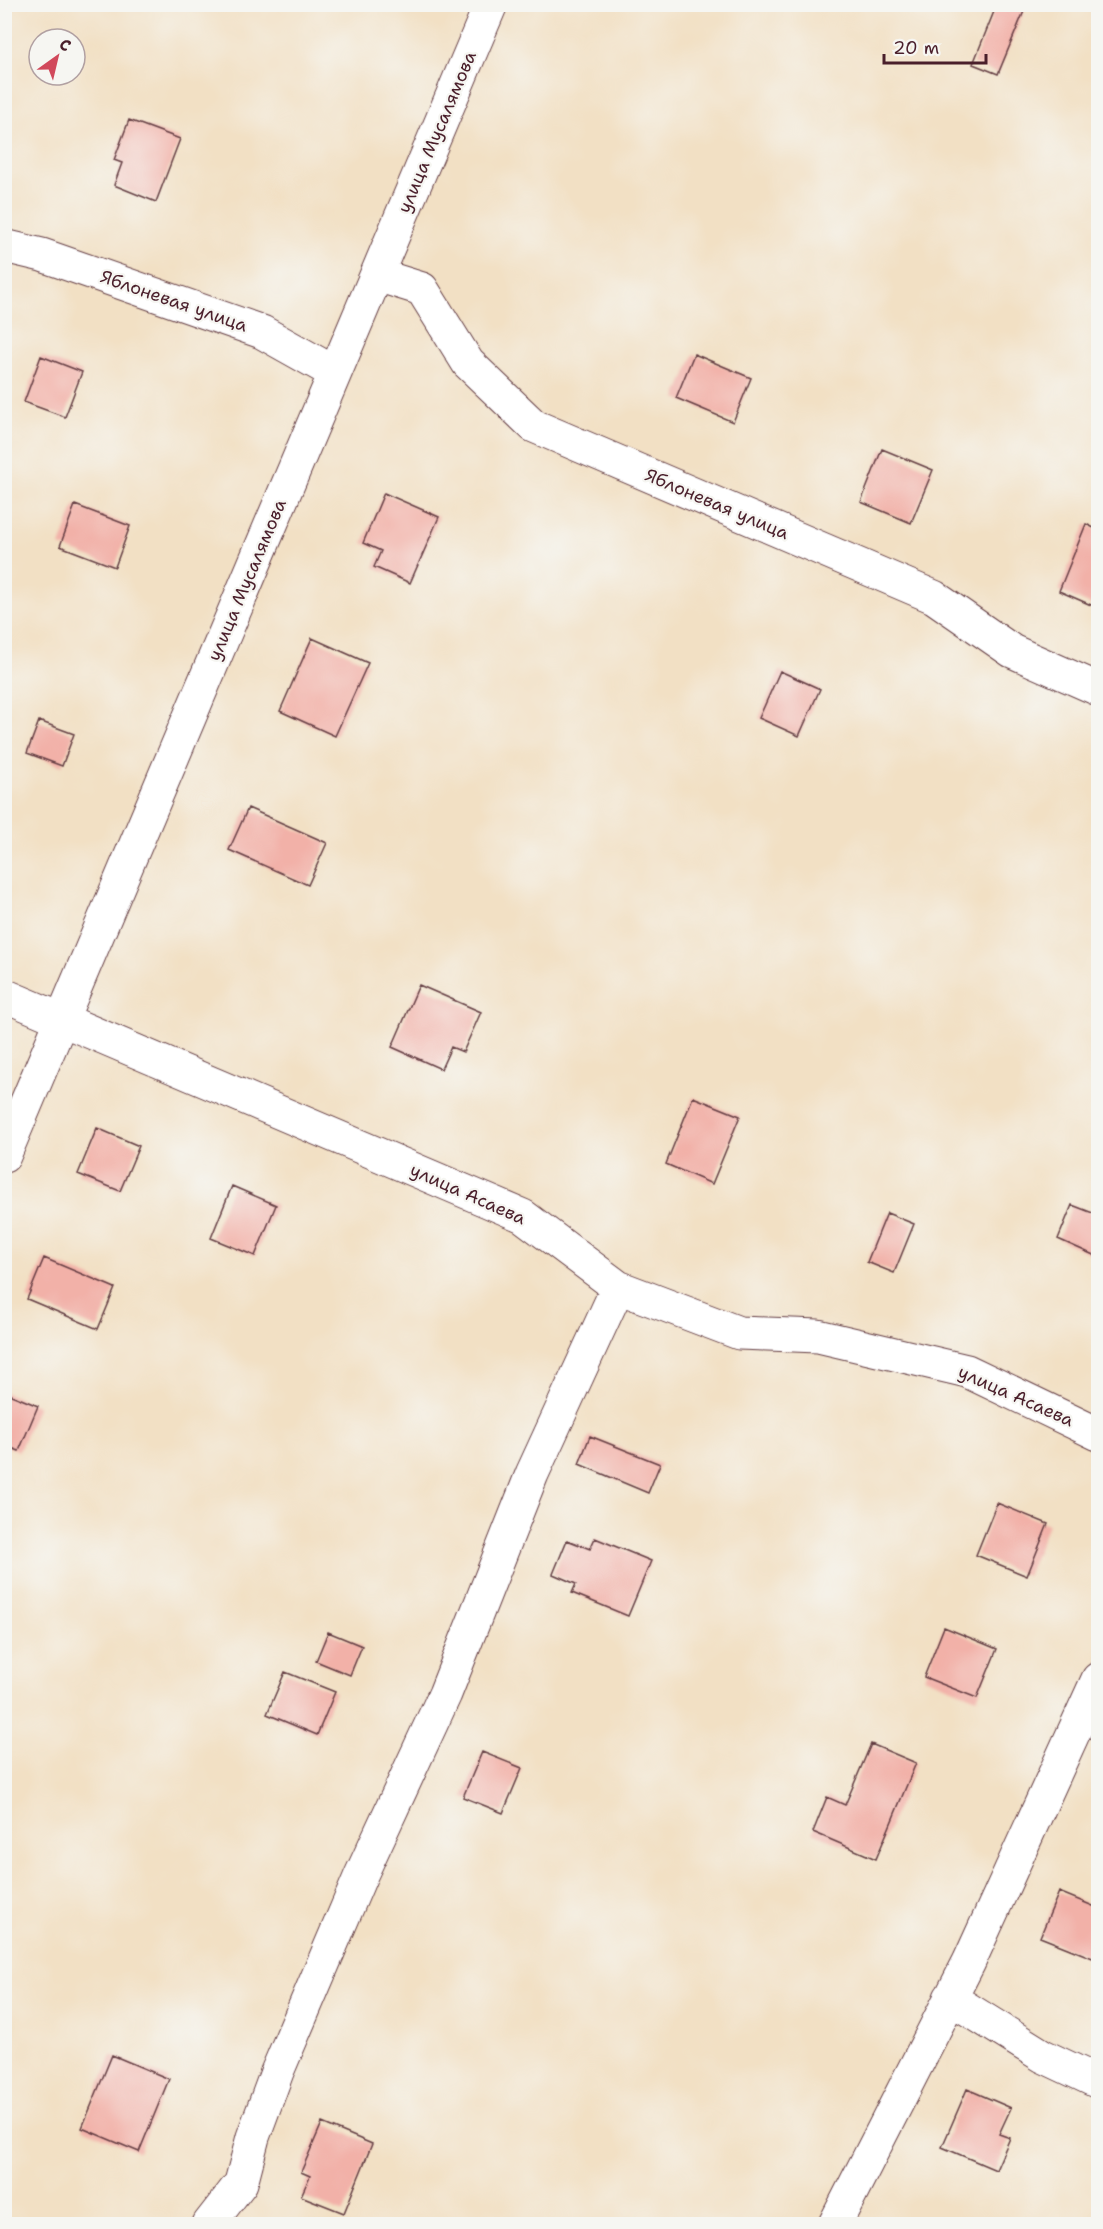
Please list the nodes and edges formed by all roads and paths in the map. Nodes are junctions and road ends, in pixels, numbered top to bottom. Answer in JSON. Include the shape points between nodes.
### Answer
{"nodes":[{"id":1,"x":491,"y":4,"type":"edge"},
{"id":2,"x":4,"y":246,"type":"edge"},
{"id":3,"x":377,"y":275,"type":"junction"},
{"id":4,"x":335,"y":373,"type":"junction"},
{"id":5,"x":1098,"y":689,"type":"edge"},
{"id":6,"x":4,"y":995,"type":"edge"},
{"id":7,"x":61,"y":1020,"type":"junction"},
{"id":8,"x":4,"y":1156,"type":"edge"},
{"id":9,"x":618,"y":1287,"type":"junction"},
{"id":10,"x":1098,"y":1434,"type":"edge"},
{"id":11,"x":1098,"y":1679,"type":"edge"},
{"id":12,"x":950,"y":1998,"type":"junction"},
{"id":13,"x":1098,"y":2082,"type":"edge"},
{"id":14,"x":209,"y":2224,"type":"edge"},
{"id":15,"x":835,"y":2224,"type":"edge"}],
"edges":[{"from":1,"to":3,"type":"street","name":"улица Мусалямова"},
{"from":2,"to":4,"type":"street","name":"Яблоневая улица","via":[[42,255],[262,332]]},
{"from":3,"to":4,"type":"street","name":"улица Мусалямова"},
{"from":3,"to":5,"type":"street","name":"Яблоневая улица","via":[[422,289],[468,363],[534,426],[934,597],[1012,651]]},
{"from":4,"to":7,"type":"street","name":"улица Мусалямова"},
{"from":6,"to":7,"type":"street","name":"улица Асаева"},
{"from":7,"to":8,"type":"street","name":"улица Мусалямова"},
{"from":7,"to":9,"type":"street","name":"улица Асаева","via":[[523,1216]]},
{"from":9,"to":10,"type":"street","name":"улица Асаева","via":[[739,1333],[818,1336],[967,1371]]},
{"from":9,"to":14,"type":"street","via":[[532,1474],[445,1694],[282,2061],[253,2137],[241,2183]]},
{"from":11,"to":12,"type":"street"},
{"from":12,"to":13,"type":"street","via":[[1043,2056]]},
{"from":12,"to":15,"type":"street"}]}
